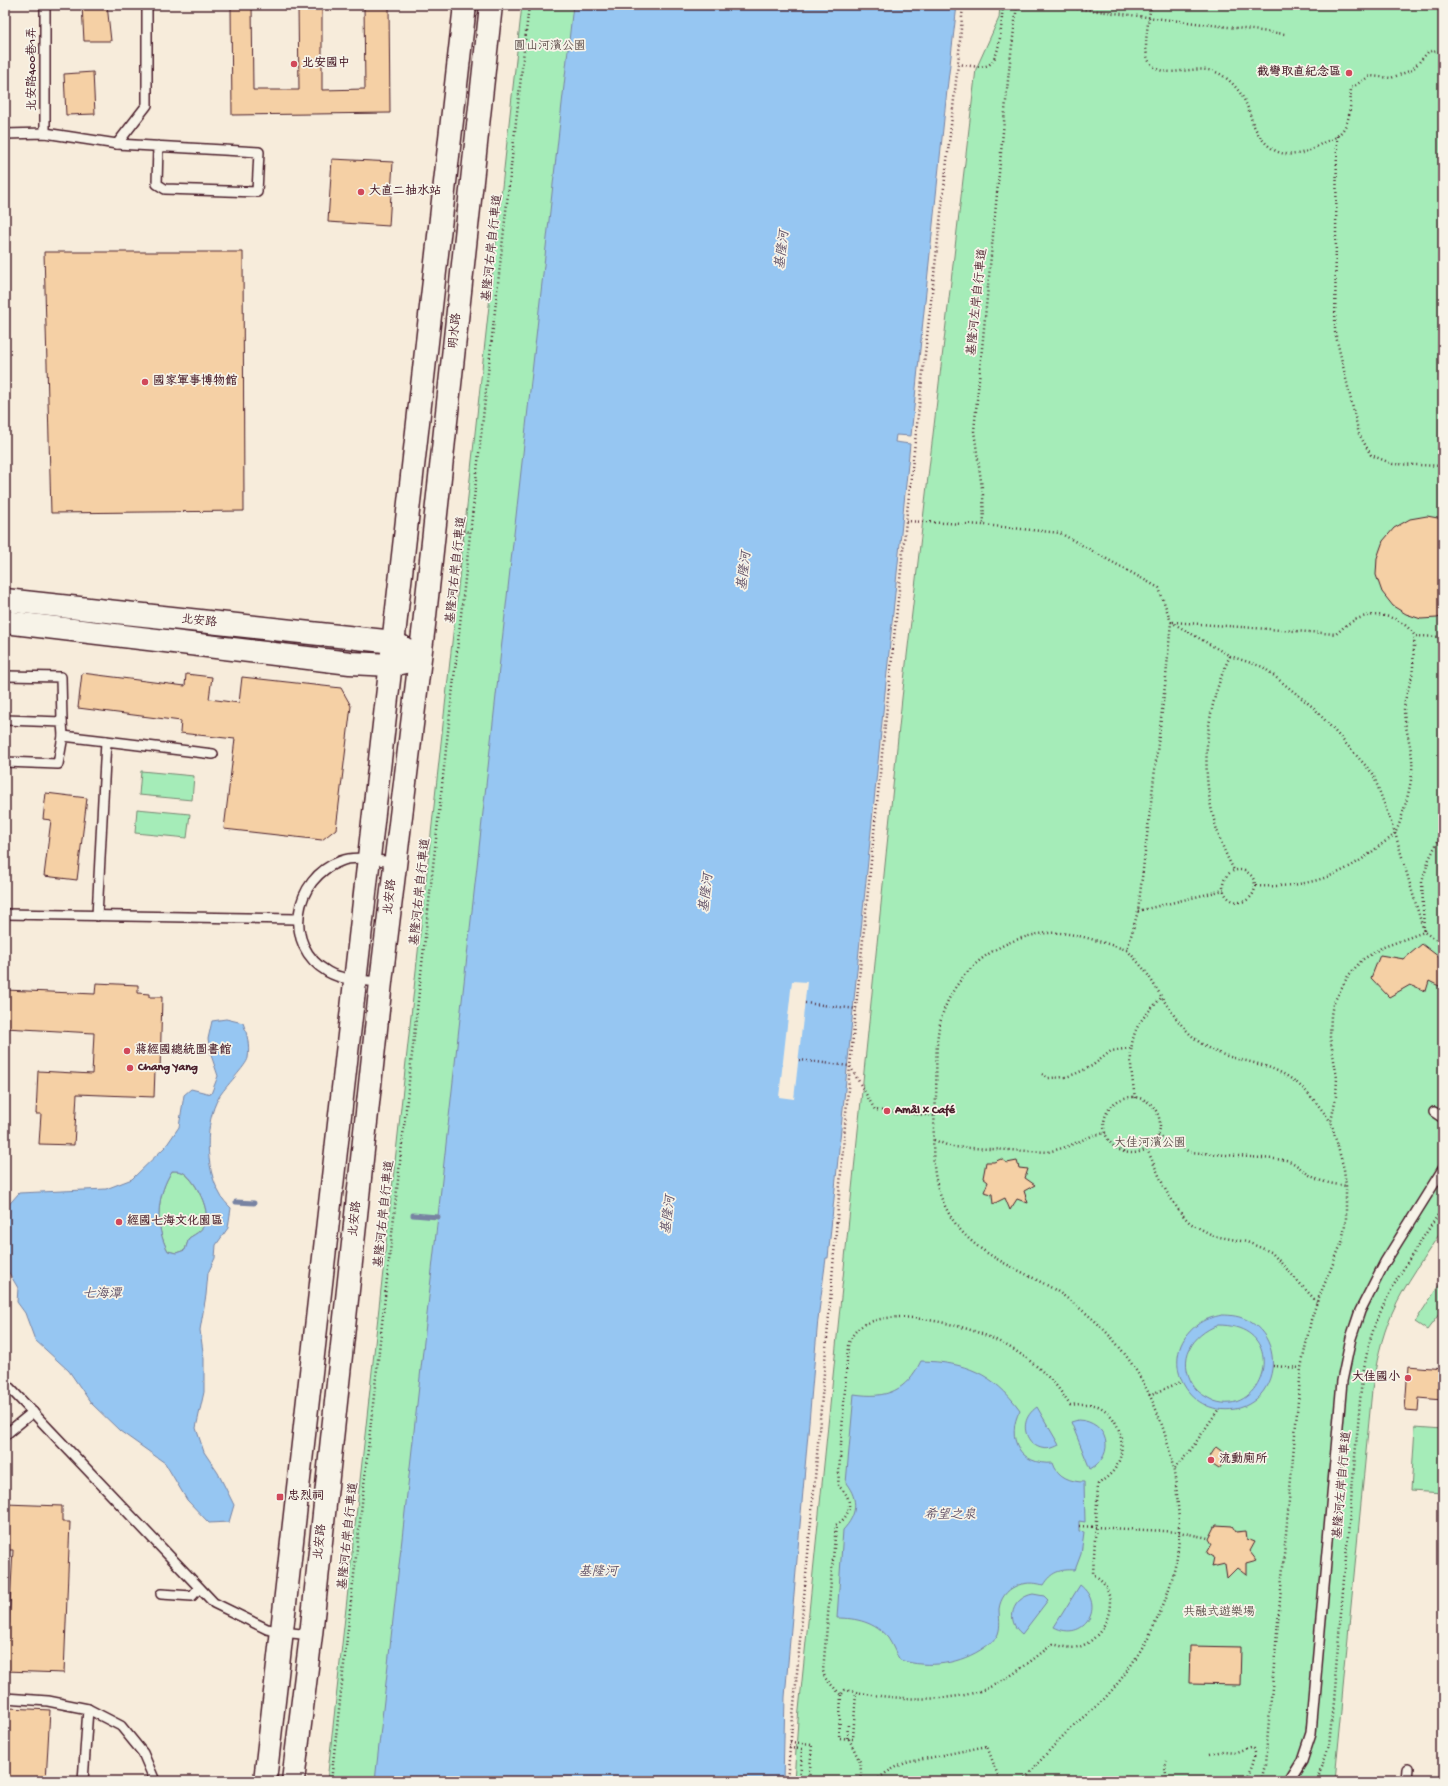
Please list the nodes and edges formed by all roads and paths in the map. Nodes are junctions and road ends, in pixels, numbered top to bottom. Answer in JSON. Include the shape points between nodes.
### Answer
{"nodes":[{"id":1,"x":45,"y":5,"type":"edge"},
{"id":2,"x":148,"y":5,"type":"edge"},
{"id":3,"x":465,"y":5,"type":"edge"},
{"id":4,"x":491,"y":5,"type":"edge"},
{"id":5,"x":529,"y":5,"type":"edge"},
{"id":6,"x":963,"y":5,"type":"edge"},
{"id":7,"x":1002,"y":5,"type":"edge"},
{"id":8,"x":1017,"y":5,"type":"edge"},
{"id":9,"x":1049,"y":5,"type":"edge"},
{"id":10,"x":1151,"y":5,"type":"edge"},
{"id":11,"x":1150,"y":17,"type":"junction"},
{"id":12,"x":1285,"y":34,"type":"dead end"},
{"id":13,"x":1443,"y":52,"type":"edge"},
{"id":14,"x":958,"y":64,"type":"junction"},
{"id":15,"x":45,"y":133,"type":"junction"},
{"id":16,"x":5,"y":134,"type":"edge"},
{"id":17,"x":1337,"y":136,"type":"junction"},
{"id":18,"x":117,"y":144,"type":"junction"},
{"id":19,"x":158,"y":146,"type":"junction"},
{"id":20,"x":1443,"y":466,"type":"edge"},
{"id":21,"x":906,"y":521,"type":"junction"},
{"id":22,"x":984,"y":525,"type":"junction"},
{"id":23,"x":470,"y":532,"type":"junction"},
{"id":24,"x":450,"y":570,"type":"dead end"},
{"id":25,"x":5,"y":600,"type":"edge"},
{"id":26,"x":5,"y":622,"type":"edge"},
{"id":27,"x":1171,"y":622,"type":"junction"},
{"id":28,"x":1415,"y":636,"type":"junction"},
{"id":29,"x":1443,"y":637,"type":"edge"},
{"id":30,"x":394,"y":642,"type":"junction"},
{"id":31,"x":1230,"y":656,"type":"junction"},
{"id":32,"x":420,"y":658,"type":"junction"},
{"id":33,"x":391,"y":665,"type":"junction"},
{"id":34,"x":5,"y":676,"type":"edge"},
{"id":35,"x":5,"y":720,"type":"edge"},
{"id":36,"x":62,"y":722,"type":"junction"},
{"id":37,"x":63,"y":736,"type":"junction"},
{"id":38,"x":106,"y":741,"type":"junction"},
{"id":39,"x":213,"y":754,"type":"dead end"},
{"id":40,"x":5,"y":762,"type":"edge"},
{"id":41,"x":1443,"y":831,"type":"edge"},
{"id":42,"x":1395,"y":832,"type":"junction"},
{"id":43,"x":369,"y":860,"type":"junction"},
{"id":44,"x":395,"y":862,"type":"junction"},
{"id":45,"x":1234,"y":870,"type":"junction"},
{"id":46,"x":1256,"y":886,"type":"junction"},
{"id":47,"x":1224,"y":890,"type":"junction"},
{"id":48,"x":1138,"y":911,"type":"junction"},
{"id":49,"x":5,"y":914,"type":"edge"},
{"id":50,"x":97,"y":916,"type":"junction"},
{"id":51,"x":298,"y":919,"type":"junction"},
{"id":52,"x":1424,"y":932,"type":"junction"},
{"id":53,"x":1443,"y":944,"type":"edge"},
{"id":54,"x":1127,"y":950,"type":"junction"},
{"id":55,"x":354,"y":980,"type":"junction"},
{"id":56,"x":381,"y":982,"type":"junction"},
{"id":57,"x":1161,"y":998,"type":"junction"},
{"id":58,"x":805,"y":1003,"type":"dead end"},
{"id":59,"x":857,"y":1009,"type":"junction"},
{"id":60,"x":1131,"y":1048,"type":"junction"},
{"id":61,"x":799,"y":1060,"type":"dead end"},
{"id":62,"x":850,"y":1066,"type":"junction"},
{"id":63,"x":1042,"y":1074,"type":"dead end"},
{"id":64,"x":1134,"y":1098,"type":"junction"},
{"id":65,"x":1434,"y":1112,"type":"dead end"},
{"id":66,"x":935,"y":1116,"type":"junction"},
{"id":67,"x":1443,"y":1118,"type":"edge"},
{"id":68,"x":1331,"y":1122,"type":"junction"},
{"id":69,"x":1106,"y":1133,"type":"junction"},
{"id":70,"x":1158,"y":1136,"type":"junction"},
{"id":71,"x":934,"y":1140,"type":"junction"},
{"id":72,"x":1146,"y":1149,"type":"junction"},
{"id":73,"x":1443,"y":1169,"type":"edge"},
{"id":74,"x":1346,"y":1186,"type":"junction"},
{"id":75,"x":1443,"y":1207,"type":"edge"},
{"id":76,"x":1317,"y":1302,"type":"junction"},
{"id":77,"x":1273,"y":1366,"type":"dead end"},
{"id":78,"x":1301,"y":1368,"type":"junction"},
{"id":79,"x":1181,"y":1382,"type":"dead end"},
{"id":80,"x":5,"y":1383,"type":"edge"},
{"id":81,"x":1149,"y":1395,"type":"junction"},
{"id":82,"x":1218,"y":1410,"type":"dead end"},
{"id":83,"x":33,"y":1412,"type":"junction"},
{"id":84,"x":5,"y":1435,"type":"edge"},
{"id":85,"x":1174,"y":1469,"type":"junction"},
{"id":86,"x":1079,"y":1526,"type":"dead end"},
{"id":87,"x":1096,"y":1527,"type":"junction"},
{"id":88,"x":1179,"y":1532,"type":"junction"},
{"id":89,"x":1208,"y":1538,"type":"dead end"},
{"id":90,"x":199,"y":1588,"type":"junction"},
{"id":91,"x":161,"y":1594,"type":"dead end"},
{"id":92,"x":282,"y":1632,"type":"junction"},
{"id":93,"x":312,"y":1635,"type":"junction"},
{"id":94,"x":856,"y":1692,"type":"junction"},
{"id":95,"x":841,"y":1695,"type":"junction"},
{"id":96,"x":5,"y":1698,"type":"edge"},
{"id":97,"x":88,"y":1709,"type":"junction"},
{"id":98,"x":848,"y":1724,"type":"dead end"},
{"id":99,"x":848,"y":1738,"type":"junction"},
{"id":100,"x":790,"y":1742,"type":"junction"},
{"id":101,"x":789,"y":1748,"type":"junction"},
{"id":102,"x":1210,"y":1754,"type":"dead end"},
{"id":103,"x":1167,"y":1761,"type":"dead end"},
{"id":104,"x":1407,"y":1770,"type":"dead end"},
{"id":105,"x":83,"y":1781,"type":"edge"},
{"id":106,"x":156,"y":1781,"type":"edge"},
{"id":107,"x":265,"y":1781,"type":"edge"},
{"id":108,"x":293,"y":1781,"type":"edge"},
{"id":109,"x":330,"y":1781,"type":"edge"},
{"id":110,"x":787,"y":1781,"type":"edge"},
{"id":111,"x":800,"y":1781,"type":"edge"},
{"id":112,"x":809,"y":1781,"type":"edge"},
{"id":113,"x":862,"y":1781,"type":"edge"},
{"id":114,"x":876,"y":1781,"type":"edge"},
{"id":115,"x":1000,"y":1781,"type":"edge"},
{"id":116,"x":1023,"y":1781,"type":"edge"},
{"id":117,"x":1167,"y":1781,"type":"edge"},
{"id":118,"x":1244,"y":1781,"type":"edge"},
{"id":119,"x":1261,"y":1781,"type":"edge"},
{"id":120,"x":1289,"y":1781,"type":"edge"},
{"id":121,"x":1314,"y":1781,"type":"edge"},
{"id":122,"x":1406,"y":1781,"type":"edge"}],
"edges":[{"from":1,"to":15,"type":"lane","name":"北安路400巷1弄"},
{"from":2,"to":18,"type":"lane","via":[[147,105]]},
{"from":3,"to":30,"type":"main road"},
{"from":4,"to":32,"type":"main road","name":"明水路"},
{"from":5,"to":23,"type":"path","name":"基隆河右岸自行車道"},
{"from":6,"to":14,"type":"path"},
{"from":7,"to":14,"type":"path","via":[[997,55],[992,64]]},
{"from":8,"to":22,"type":"path","name":"基隆河左岸自行車道","via":[[974,431],[983,495]]},
{"from":9,"to":11,"type":"path"},
{"from":10,"to":11,"type":"path"},
{"from":11,"to":12,"type":"path"},
{"from":11,"to":17,"type":"path","via":[[1146,50],[1150,63],[1159,72],[1206,69],[1220,74],[1235,85],[1247,104],[1254,126],[1266,144],[1279,153],[1293,156],[1311,151]]},
{"from":13,"to":17,"type":"path","via":[[1429,51],[1412,70],[1391,78],[1370,76],[1351,88],[1349,120]]},
{"from":14,"to":21,"type":"path"},
{"from":15,"to":16,"type":"lane"},
{"from":15,"to":18,"type":"lane"},
{"from":17,"to":20,"type":"path","via":[[1335,332],[1359,434],[1371,455],[1393,464]]},
{"from":18,"to":19,"type":"lane"},
{"from":19,"to":19,"type":"lane","via":[[259,152],[257,192],[165,189],[157,184]]},
{"from":21,"to":22,"type":"path"},
{"from":21,"to":59,"type":"path"},
{"from":22,"to":27,"type":"path","via":[[1060,533],[1158,588]]},
{"from":23,"to":24,"type":"path","via":[[463,531],[459,570],[454,569],[455,561],[451,561]]},
{"from":23,"to":109,"type":"path","name":"基隆河右岸自行車道"},
{"from":25,"to":30,"type":"main road","name":"北安路"},
{"from":26,"to":33,"type":"main road","name":"北安路","via":[[350,663]]},
{"from":27,"to":28,"type":"path","via":[[1336,634],[1360,618],[1380,616],[1402,622]]},
{"from":27,"to":31,"type":"path"},
{"from":27,"to":48,"type":"path"},
{"from":28,"to":29,"type":"path"},
{"from":28,"to":42,"type":"path","via":[[1412,675],[1404,712],[1412,753],[1412,772],[1409,792]]},
{"from":30,"to":32,"type":"main road","name":"北安路"},
{"from":30,"to":33,"type":"main road"},
{"from":31,"to":42,"type":"path","via":[[1263,667],[1314,708],[1372,774]]},
{"from":31,"to":45,"type":"path","via":[[1211,708],[1207,774],[1216,828]]},
{"from":32,"to":33,"type":"main road","name":"北安路"},
{"from":32,"to":44,"type":"main road","name":"北安路"},
{"from":33,"to":43,"type":"main road"},
{"from":34,"to":36,"type":"lane","via":[[61,677]]},
{"from":35,"to":36,"type":"lane"},
{"from":36,"to":37,"type":"lane"},
{"from":37,"to":38,"type":"lane"},
{"from":37,"to":40,"type":"lane","via":[[58,764]]},
{"from":38,"to":39,"type":"lane"},
{"from":38,"to":50,"type":"lane"},
{"from":41,"to":52,"type":"path","via":[[1429,859],[1422,882]]},
{"from":42,"to":46,"type":"path","via":[[1367,857],[1342,872],[1297,885]]},
{"from":42,"to":52,"type":"path"},
{"from":43,"to":44,"type":"lane"},
{"from":43,"to":51,"type":"lane","via":[[361,858],[341,861],[324,869],[310,883],[301,900]]},
{"from":43,"to":55,"type":"main road"},
{"from":44,"to":56,"type":"main road","name":"北安路"},
{"from":45,"to":46,"type":"path","via":[[1249,872]]},
{"from":45,"to":47,"type":"path","via":[[1226,876]]},
{"from":46,"to":47,"type":"path","via":[[1253,895],[1241,902],[1228,898]]},
{"from":47,"to":48,"type":"path"},
{"from":48,"to":54,"type":"path"},
{"from":49,"to":50,"type":"lane"},
{"from":50,"to":51,"type":"lane"},
{"from":51,"to":55,"type":"lane","via":[[302,940],[312,958],[328,971]]},
{"from":52,"to":53,"type":"path"},
{"from":52,"to":68,"type":"path","via":[[1381,948],[1362,960],[1338,993],[1332,1009],[1330,1026],[1337,1078]]},
{"from":54,"to":57,"type":"path","via":[[1148,974]]},
{"from":54,"to":66,"type":"path","via":[[1088,938],[1050,933],[1018,939],[990,952],[964,975],[948,1000],[939,1028]]},
{"from":55,"to":56,"type":"lane"},
{"from":55,"to":92,"type":"main road"},
{"from":56,"to":93,"type":"main road","name":"北安路"},
{"from":57,"to":60,"type":"path","via":[[1136,1030]]},
{"from":57,"to":68,"type":"path","via":[[1182,1027],[1202,1044],[1222,1054],[1262,1065],[1298,1082]]},
{"from":58,"to":59,"type":"path"},
{"from":59,"to":62,"type":"path"},
{"from":60,"to":63,"type":"path","via":[[1111,1051],[1092,1066],[1066,1077],[1048,1078]]},
{"from":60,"to":64,"type":"path"},
{"from":61,"to":62,"type":"path"},
{"from":62,"to":66,"type":"path","via":[[875,1110]]},
{"from":62,"to":100,"type":"path"},
{"from":64,"to":69,"type":"path","via":[[1126,1098],[1111,1108],[1104,1124]]},
{"from":64,"to":70,"type":"path","via":[[1150,1104],[1156,1111],[1160,1128]]},
{"from":65,"to":67,"type":"lane"},
{"from":66,"to":71,"type":"path"},
{"from":68,"to":74,"type":"path"},
{"from":69,"to":71,"type":"path","via":[[1048,1152],[952,1147]]},
{"from":69,"to":72,"type":"path","via":[[1109,1141],[1122,1151],[1130,1153]]},
{"from":70,"to":72,"type":"path"},
{"from":70,"to":74,"type":"path","via":[[1181,1149],[1199,1154],[1286,1160],[1320,1180]]},
{"from":71,"to":81,"type":"path","via":[[937,1185],[942,1202],[959,1231],[994,1258],[1052,1288],[1106,1330],[1131,1361]]},
{"from":72,"to":76,"type":"path","via":[[1166,1191],[1190,1223],[1214,1236],[1247,1242],[1271,1252]]},
{"from":73,"to":120,"type":"lane","via":[[1385,1262],[1360,1311],[1351,1338],[1342,1381],[1310,1733],[1302,1760]]},
{"from":74,"to":76,"type":"path","via":[[1346,1219],[1342,1242]]},
{"from":75,"to":121,"type":"path","name":"基隆河左岸自行車道","via":[[1399,1275],[1379,1314],[1369,1342],[1362,1379],[1329,1746]]},
{"from":76,"to":78,"type":"path"},
{"from":77,"to":78,"type":"path"},
{"from":78,"to":119,"type":"path","via":[[1266,1758]]},
{"from":79,"to":81,"type":"path"},
{"from":80,"to":83,"type":"lane"},
{"from":81,"to":85,"type":"path","via":[[1163,1423]]},
{"from":82,"to":85,"type":"path","via":[[1190,1451]]},
{"from":83,"to":84,"type":"lane"},
{"from":83,"to":90,"type":"lane"},
{"from":85,"to":88,"type":"path"},
{"from":86,"to":87,"type":"path"},
{"from":87,"to":88,"type":"path"},
{"from":87,"to":94,"type":"path","via":[[1093,1574],[1102,1581],[1110,1601],[1101,1630],[1086,1644],[1068,1647],[1053,1644],[1014,1674],[976,1692],[955,1696],[902,1698]]},
{"from":87,"to":95,"type":"path","via":[[1098,1484],[1110,1476],[1121,1455],[1119,1429],[1107,1412],[1089,1404],[1070,1405],[1053,1381],[1020,1352],[963,1327],[927,1318],[899,1317],[880,1318],[860,1327],[850,1338],[848,1346],[838,1486],[847,1494],[849,1504],[846,1516],[836,1525],[823,1663],[825,1678]]},
{"from":88,"to":89,"type":"path"},
{"from":88,"to":116,"type":"path","via":[[1169,1587],[1136,1659],[1103,1700],[1053,1746]]},
{"from":90,"to":91,"type":"lane","via":[[192,1596]]},
{"from":90,"to":92,"type":"lane","via":[[214,1603],[267,1629]]},
{"from":92,"to":93,"type":"lane"},
{"from":92,"to":107,"type":"main road"},
{"from":93,"to":108,"type":"main road","name":"北安路"},
{"from":94,"to":95,"type":"path","via":[[845,1690]]},
{"from":94,"to":99,"type":"path","via":[[853,1739]]},
{"from":95,"to":99,"type":"path","via":[[839,1738]]},
{"from":96,"to":97,"type":"lane","via":[[48,1701]]},
{"from":97,"to":105,"type":"lane"},
{"from":97,"to":106,"type":"lane","via":[[121,1726],[143,1753]]},
{"from":98,"to":99,"type":"path"},
{"from":99,"to":113,"type":"path","via":[[860,1762]]},
{"from":100,"to":101,"type":"path"},
{"from":100,"to":112,"type":"path","via":[[812,1744]]},
{"from":101,"to":110,"type":"path"},
{"from":101,"to":111,"type":"path","via":[[802,1749]]},
{"from":102,"to":118,"type":"path","via":[[1253,1749],[1254,1761]]},
{"from":103,"to":117,"type":"path"},
{"from":104,"to":122,"type":"lane"},
{"from":114,"to":115,"type":"path","via":[[882,1775],[909,1762],[987,1746]]}]}
